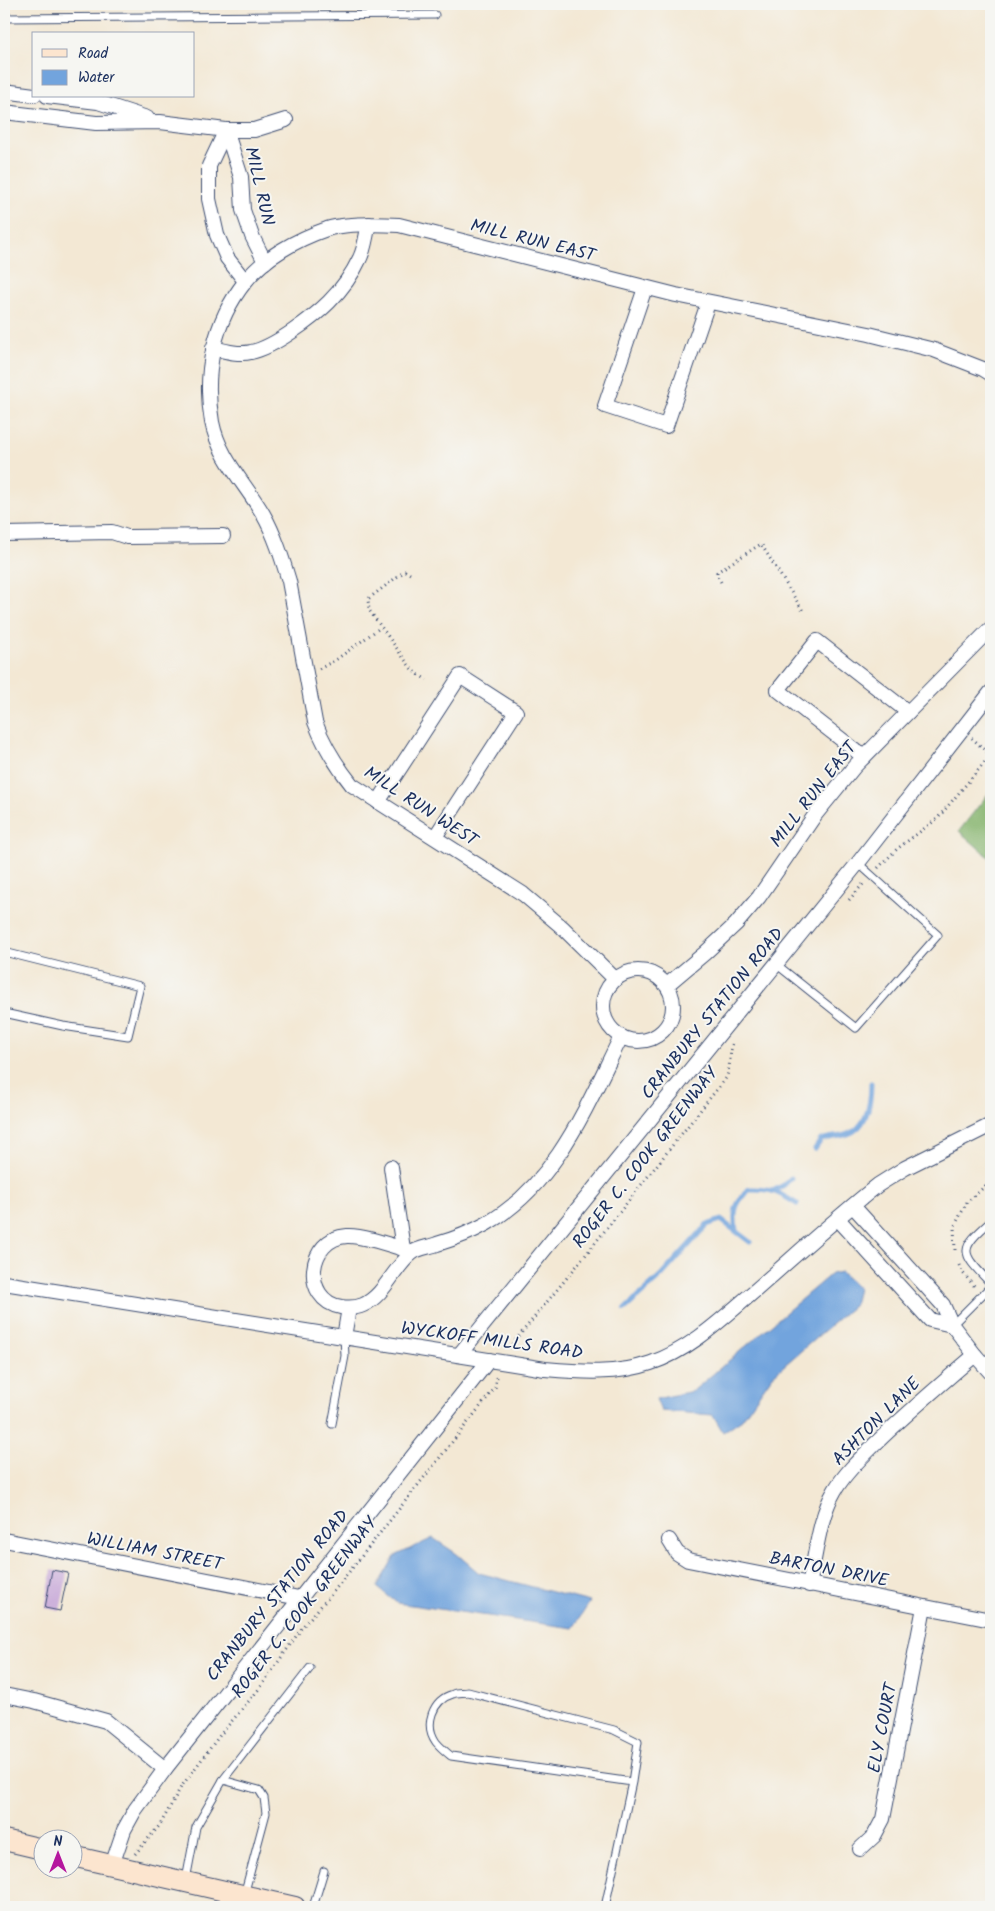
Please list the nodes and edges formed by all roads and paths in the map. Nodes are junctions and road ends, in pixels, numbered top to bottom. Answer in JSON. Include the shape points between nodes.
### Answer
{"nodes":[{"id":1,"x":435,"y":15,"type":"dead end"},
{"id":2,"x":4,"y":18,"type":"edge"},
{"id":3,"x":4,"y":91,"type":"edge"},
{"id":4,"x":32,"y":95,"type":"edge"},
{"id":5,"x":64,"y":98,"type":"edge"},
{"id":6,"x":4,"y":112,"type":"edge"},
{"id":7,"x":286,"y":120,"type":"dead end"},
{"id":8,"x":160,"y":122,"type":"junction"},
{"id":9,"x":226,"y":130,"type":"junction"},
{"id":10,"x":369,"y":224,"type":"junction"},
{"id":11,"x":265,"y":262,"type":"junction"},
{"id":12,"x":245,"y":281,"type":"junction"},
{"id":13,"x":645,"y":288,"type":"junction"},
{"id":14,"x":708,"y":303,"type":"junction"},
{"id":15,"x":213,"y":348,"type":"junction"},
{"id":16,"x":991,"y":374,"type":"edge"},
{"id":17,"x":220,"y":446,"type":"joint"},
{"id":18,"x":4,"y":534,"type":"edge"},
{"id":19,"x":223,"y":536,"type":"dead end"},
{"id":20,"x":410,"y":574,"type":"dead end"},
{"id":21,"x":721,"y":582,"type":"dead end"},
{"id":22,"x":803,"y":611,"type":"dead end"},
{"id":23,"x":381,"y":627,"type":"junction"},
{"id":24,"x":991,"y":628,"type":"edge"},
{"id":25,"x":306,"y":672,"type":"junction"},
{"id":26,"x":427,"y":680,"type":"dead end"},
{"id":27,"x":991,"y":692,"type":"edge"},
{"id":28,"x":908,"y":712,"type":"junction"},
{"id":29,"x":962,"y":729,"type":"junction"},
{"id":30,"x":991,"y":756,"type":"edge"},
{"id":31,"x":864,"y":757,"type":"junction"},
{"id":32,"x":378,"y":802,"type":"junction"},
{"id":33,"x":435,"y":838,"type":"junction"},
{"id":34,"x":858,"y":863,"type":"junction"},
{"id":35,"x":871,"y":876,"type":"junction"},
{"id":36,"x":845,"y":905,"type":"dead end"},
{"id":37,"x":4,"y":952,"type":"edge"},
{"id":38,"x":775,"y":964,"type":"junction"},
{"id":39,"x":615,"y":979,"type":"junction"},
{"id":40,"x":667,"y":984,"type":"junction"},
{"id":41,"x":4,"y":1013,"type":"edge"},
{"id":42,"x":621,"y":1037,"type":"junction"},
{"id":43,"x":737,"y":1038,"type":"dead end"},
{"id":44,"x":991,"y":1125,"type":"edge"},
{"id":45,"x":391,"y":1167,"type":"dead end"},
{"id":46,"x":853,"y":1206,"type":"junction"},
{"id":47,"x":838,"y":1219,"type":"junction"},
{"id":48,"x":991,"y":1221,"type":"edge"},
{"id":49,"x":408,"y":1251,"type":"junction"},
{"id":50,"x":899,"y":1256,"type":"junction"},
{"id":51,"x":884,"y":1270,"type":"junction"},
{"id":52,"x":4,"y":1283,"type":"edge"},
{"id":53,"x":991,"y":1285,"type":"edge"},
{"id":54,"x":349,"y":1308,"type":"junction"},
{"id":55,"x":952,"y":1326,"type":"junction"},
{"id":56,"x":344,"y":1337,"type":"junction"},
{"id":57,"x":509,"y":1349,"type":"dead end"},
{"id":58,"x":459,"y":1355,"type":"junction"},
{"id":59,"x":489,"y":1360,"type":"junction"},
{"id":60,"x":985,"y":1362,"type":"edge"},
{"id":61,"x":497,"y":1378,"type":"dead end"},
{"id":62,"x":332,"y":1424,"type":"dead end"},
{"id":63,"x":4,"y":1540,"type":"edge"},
{"id":64,"x":669,"y":1540,"type":"dead end"},
{"id":65,"x":810,"y":1585,"type":"junction"},
{"id":66,"x":299,"y":1598,"type":"junction"},
{"id":67,"x":924,"y":1607,"type":"junction"},
{"id":68,"x":991,"y":1620,"type":"edge"},
{"id":69,"x":310,"y":1668,"type":"dead end"},
{"id":70,"x":4,"y":1695,"type":"edge"},
{"id":71,"x":165,"y":1768,"type":"junction"},
{"id":72,"x":223,"y":1780,"type":"junction"},
{"id":73,"x":632,"y":1782,"type":"junction"},
{"id":74,"x":4,"y":1840,"type":"edge"},
{"id":75,"x":32,"y":1847,"type":"edge"},
{"id":76,"x":860,"y":1849,"type":"dead end"},
{"id":77,"x":134,"y":1854,"type":"dead end"},
{"id":78,"x":82,"y":1858,"type":"edge"},
{"id":79,"x":112,"y":1865,"type":"junction"},
{"id":80,"x":324,"y":1871,"type":"dead end"},
{"id":81,"x":186,"y":1883,"type":"junction"},
{"id":82,"x":244,"y":1896,"type":"junction"},
{"id":83,"x":265,"y":1904,"type":"edge"},
{"id":84,"x":295,"y":1907,"type":"edge"},
{"id":85,"x":313,"y":1907,"type":"edge"},
{"id":86,"x":605,"y":1907,"type":"edge"}],
"edges":[{"from":1,"to":2,"type":"lane"},
{"from":3,"to":4,"type":"street"},
{"from":5,"to":8,"type":"street","via":[[98,102]]},
{"from":6,"to":8,"type":"street","via":[[96,123]]},
{"from":7,"to":9,"type":"street","via":[[254,130]]},
{"from":8,"to":9,"type":"street"},
{"from":9,"to":11,"type":"street","name":"MILL RUN","via":[[241,177],[243,210]]},
{"from":9,"to":12,"type":"street","name":"MILL RUN","via":[[209,166],[209,199],[217,235],[227,258]]},
{"from":10,"to":11,"type":"street","name":"MILL RUN EAST","via":[[328,229],[288,247]]},
{"from":10,"to":13,"type":"street","name":"MILL RUN EAST","via":[[398,225]]},
{"from":10,"to":15,"type":"street","via":[[361,257],[330,302],[269,345],[251,352]]},
{"from":11,"to":12,"type":"street","name":"MILL RUN EAST"},
{"from":12,"to":15,"type":"street","name":"MILL RUN EAST","via":[[224,314]]},
{"from":13,"to":14,"type":"street","name":"MILL RUN EAST"},
{"from":13,"to":14,"type":"street","via":[[605,406],[666,426]]},
{"from":14,"to":16,"type":"street","name":"MILL RUN EAST","via":[[934,350]]},
{"from":15,"to":17,"type":"street","name":"MILL RUN EAST","via":[[209,389],[212,422]]},
{"from":17,"to":25,"type":"street","name":"MILL RUN WEST","via":[[273,534],[289,581]]},
{"from":18,"to":19,"type":"street","via":[[112,532],[127,538]]},
{"from":20,"to":23,"type":"path","via":[[405,571],[368,599],[369,610]]},
{"from":21,"to":22,"type":"path","via":[[717,572],[761,544]]},
{"from":23,"to":25,"type":"path","via":[[327,665]]},
{"from":23,"to":26,"type":"path","via":[[413,671]]},
{"from":24,"to":28,"type":"street","name":"MILL RUN EAST"},
{"from":25,"to":32,"type":"street","name":"MILL RUN WEST","via":[[315,722],[324,744],[352,785]]},
{"from":27,"to":29,"type":"street","name":"CRANBURY STATION ROAD"},
{"from":28,"to":31,"type":"street","name":"MILL RUN EAST"},
{"from":28,"to":31,"type":"street","via":[[817,641],[778,690]]},
{"from":29,"to":30,"type":"path"},
{"from":29,"to":34,"type":"street","name":"CRANBURY STATION ROAD"},
{"from":30,"to":35,"type":"path","via":[[937,819],[896,849]]},
{"from":31,"to":40,"type":"street","name":"MILL RUN EAST","via":[[815,815],[759,897],[736,924]]},
{"from":32,"to":33,"type":"street","name":"MILL RUN WEST"},
{"from":32,"to":33,"type":"street","via":[[460,676],[516,712]]},
{"from":33,"to":39,"type":"street","name":"MILL RUN WEST","via":[[523,894]]},
{"from":34,"to":35,"type":"lane"},
{"from":34,"to":38,"type":"street","name":"CRANBURY STATION ROAD"},
{"from":35,"to":36,"type":"path"},
{"from":35,"to":38,"type":"lane","via":[[938,935],[856,1028]]},
{"from":37,"to":41,"type":"lane","via":[[140,986],[128,1036]]},
{"from":38,"to":58,"type":"street","name":"CRANBURY STATION ROAD"},
{"from":39,"to":40,"type":"street","via":[[625,973],[642,971],[658,976]]},
{"from":39,"to":42,"type":"street","via":[[604,995],[604,1014],[607,1023]]},
{"from":40,"to":42,"type":"street","via":[[673,999],[668,1025],[652,1038],[642,1041]]},
{"from":42,"to":49,"type":"street","via":[[575,1129],[531,1189],[503,1214],[461,1237]]},
{"from":43,"to":57,"type":"path","name":"ROGER C. COOK GREENWAY","via":[[732,1044],[726,1078]]},
{"from":44,"to":46,"type":"street","name":"WYCKOFF MILLS ROAD","via":[[905,1168]]},
{"from":45,"to":49,"type":"street"},
{"from":46,"to":47,"type":"street","name":"WYCKOFF MILLS ROAD"},
{"from":46,"to":50,"type":"street"},
{"from":47,"to":51,"type":"street"},
{"from":47,"to":59,"type":"street","name":"WYCKOFF MILLS ROAD","via":[[721,1320],[685,1347],[650,1364],[617,1371],[584,1372]]},
{"from":48,"to":53,"type":"lane","via":[[972,1238],[966,1251]]},
{"from":49,"to":54,"type":"street","via":[[371,1301]]},
{"from":49,"to":54,"type":"street","via":[[360,1237],[336,1238],[326,1244],[314,1265],[318,1291],[326,1300]]},
{"from":50,"to":51,"type":"street"},
{"from":50,"to":55,"type":"street","via":[[943,1305]]},
{"from":51,"to":55,"type":"street","via":[[930,1320]]},
{"from":52,"to":56,"type":"street","name":"WYCKOFF MILLS ROAD"},
{"from":53,"to":55,"type":"lane"},
{"from":54,"to":56,"type":"street"},
{"from":55,"to":60,"type":"street"},
{"from":56,"to":58,"type":"street","name":"WYCKOFF MILLS ROAD"},
{"from":56,"to":62,"type":"lane","via":[[345,1356]]},
{"from":58,"to":59,"type":"street","name":"WYCKOFF MILLS ROAD"},
{"from":59,"to":66,"type":"street","name":"CRANBURY STATION ROAD"},
{"from":60,"to":65,"type":"street","name":"ASHTON LANE","via":[[893,1426],[849,1471],[827,1510]]},
{"from":61,"to":77,"type":"path","name":"ROGER C. COOK GREENWAY","via":[[495,1388],[304,1625],[260,1688],[181,1787],[160,1824]]},
{"from":63,"to":66,"type":"street","name":"WILLIAM STREET"},
{"from":64,"to":65,"type":"street","name":"BARTON DRIVE","via":[[677,1553],[688,1560]]},
{"from":65,"to":67,"type":"street","name":"BARTON DRIVE"},
{"from":66,"to":71,"type":"street","name":"CRANBURY STATION ROAD"},
{"from":67,"to":68,"type":"street","name":"BARTON DRIVE"},
{"from":67,"to":76,"type":"street","name":"ELY COURT","via":[[883,1819],[874,1836]]},
{"from":69,"to":72,"type":"lane"},
{"from":70,"to":71,"type":"street","via":[[106,1721]]},
{"from":71,"to":79,"type":"street","name":"CRANBURY STATION ROAD","via":[[124,1830]]},
{"from":72,"to":81,"type":"lane","via":[[196,1828]]},
{"from":72,"to":82,"type":"lane","via":[[259,1790],[264,1798],[266,1813]]},
{"from":73,"to":73,"type":"lane","via":[[451,1756],[437,1743],[431,1731],[431,1715],[438,1702],[453,1694],[468,1692],[614,1730],[638,1742]]},
{"from":73,"to":86,"type":"lane"},
{"from":74,"to":75,"type":"street"},
{"from":78,"to":79,"type":"street"},
{"from":79,"to":81,"type":"street"},
{"from":80,"to":85,"type":"lane"},
{"from":81,"to":82,"type":"street"},
{"from":82,"to":83,"type":"street"},
{"from":83,"to":84,"type":"street"}]}
